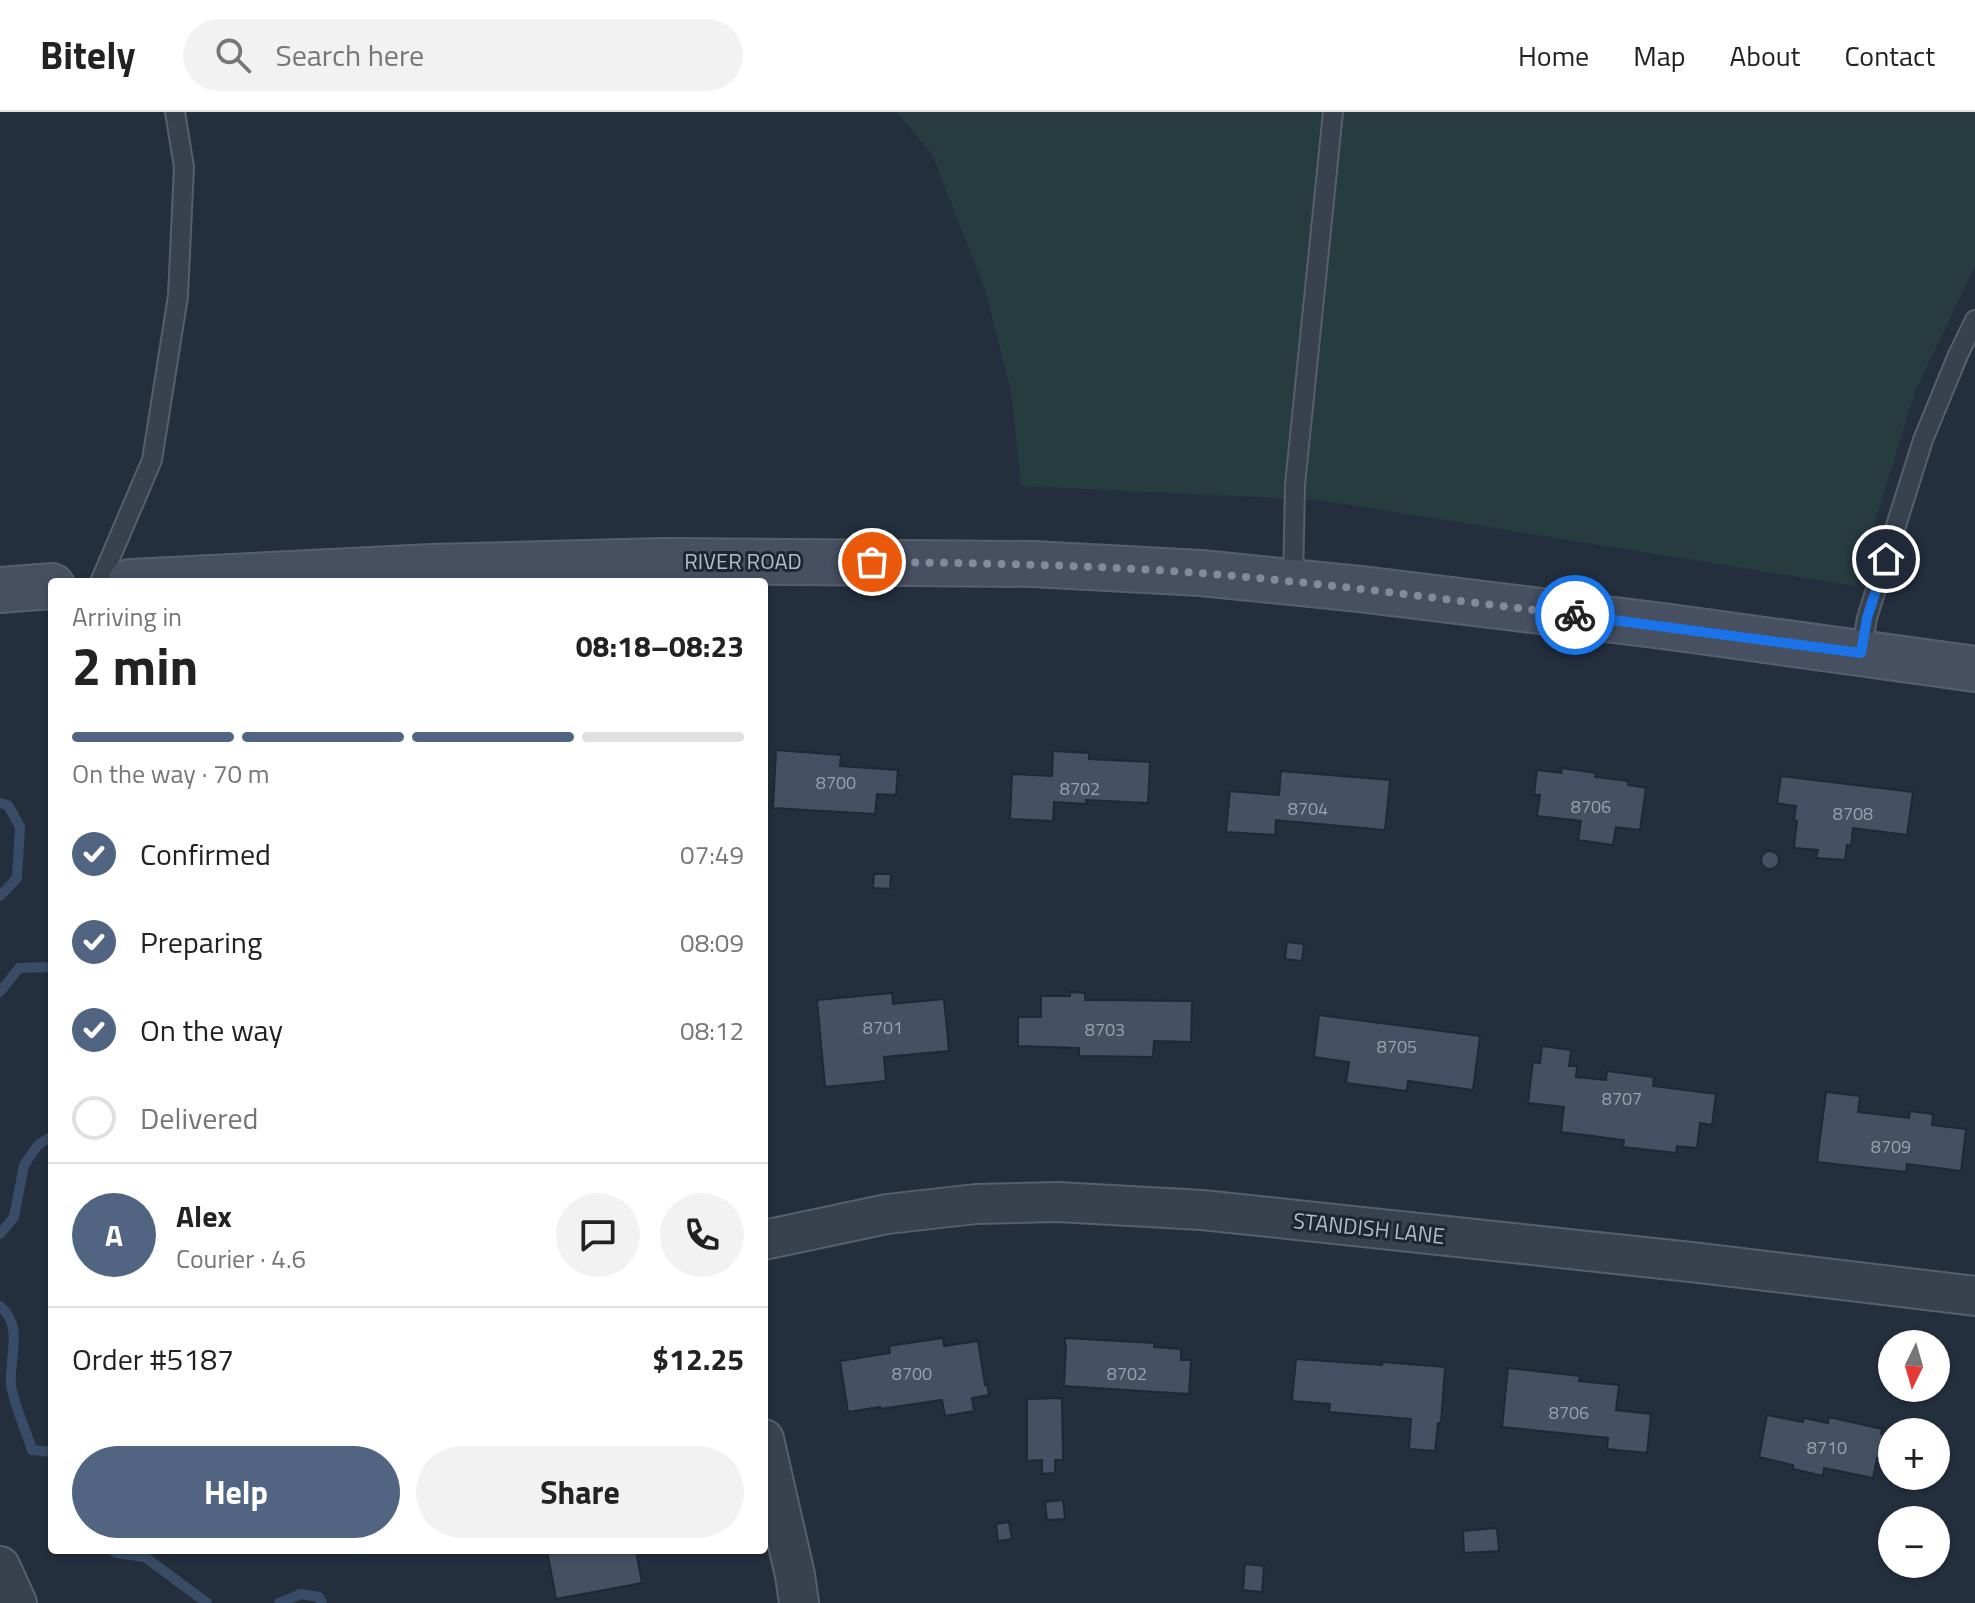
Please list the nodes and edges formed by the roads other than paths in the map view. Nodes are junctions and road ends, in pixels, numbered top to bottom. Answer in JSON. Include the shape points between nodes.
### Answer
{"nodes":[{"id":1,"x":175,"y":112,"type":"edge"},
{"id":2,"x":1333,"y":112,"type":"edge"},
{"id":3,"x":1975,"y":320,"type":"edge"},
{"id":4,"x":663,"y":572,"type":"edge"},
{"id":5,"x":102,"y":578,"type":"edge"},
{"id":6,"x":212,"y":578,"type":"edge"},
{"id":7,"x":1293,"y":582,"type":"junction"},
{"id":8,"x":48,"y":586,"type":"edge"},
{"id":9,"x":0,"y":590,"type":"edge"},
{"id":10,"x":1861,"y":653,"type":"junction"},
{"id":11,"x":1975,"y":669,"type":"edge"},
{"id":12,"x":768,"y":1239,"type":"edge"},
{"id":13,"x":1975,"y":1296,"type":"edge"},
{"id":14,"x":768,"y":1457,"type":"edge"},
{"id":15,"x":0,"y":1566,"type":"edge"},
{"id":16,"x":17,"y":1603,"type":"edge"},
{"id":17,"x":799,"y":1603,"type":"edge"}],
"edges":[{"from":1,"to":5,"type":"lane","via":[[184,167],[178,296],[152,460]]},
{"from":2,"to":7,"type":"lane","via":[[1295,485]]},
{"from":3,"to":10,"type":"lane","via":[[1923,440],[1867,618]]},
{"from":4,"to":6,"type":"main road","name":"RIVER ROAD","via":[[416,568]]},
{"from":4,"to":7,"type":"main road","name":"RIVER ROAD","via":[[1033,564]]},
{"from":7,"to":10,"type":"main road","name":"RIVER ROAD"},
{"from":8,"to":9,"type":"main road"},
{"from":10,"to":11,"type":"main road","name":"RIVER ROAD"},
{"from":12,"to":13,"type":"street","name":"STANDISH LANE","via":[[887,1214],[1058,1202],[1202,1210]]},
{"from":14,"to":17,"type":"street"},
{"from":15,"to":16,"type":"street"}]}
